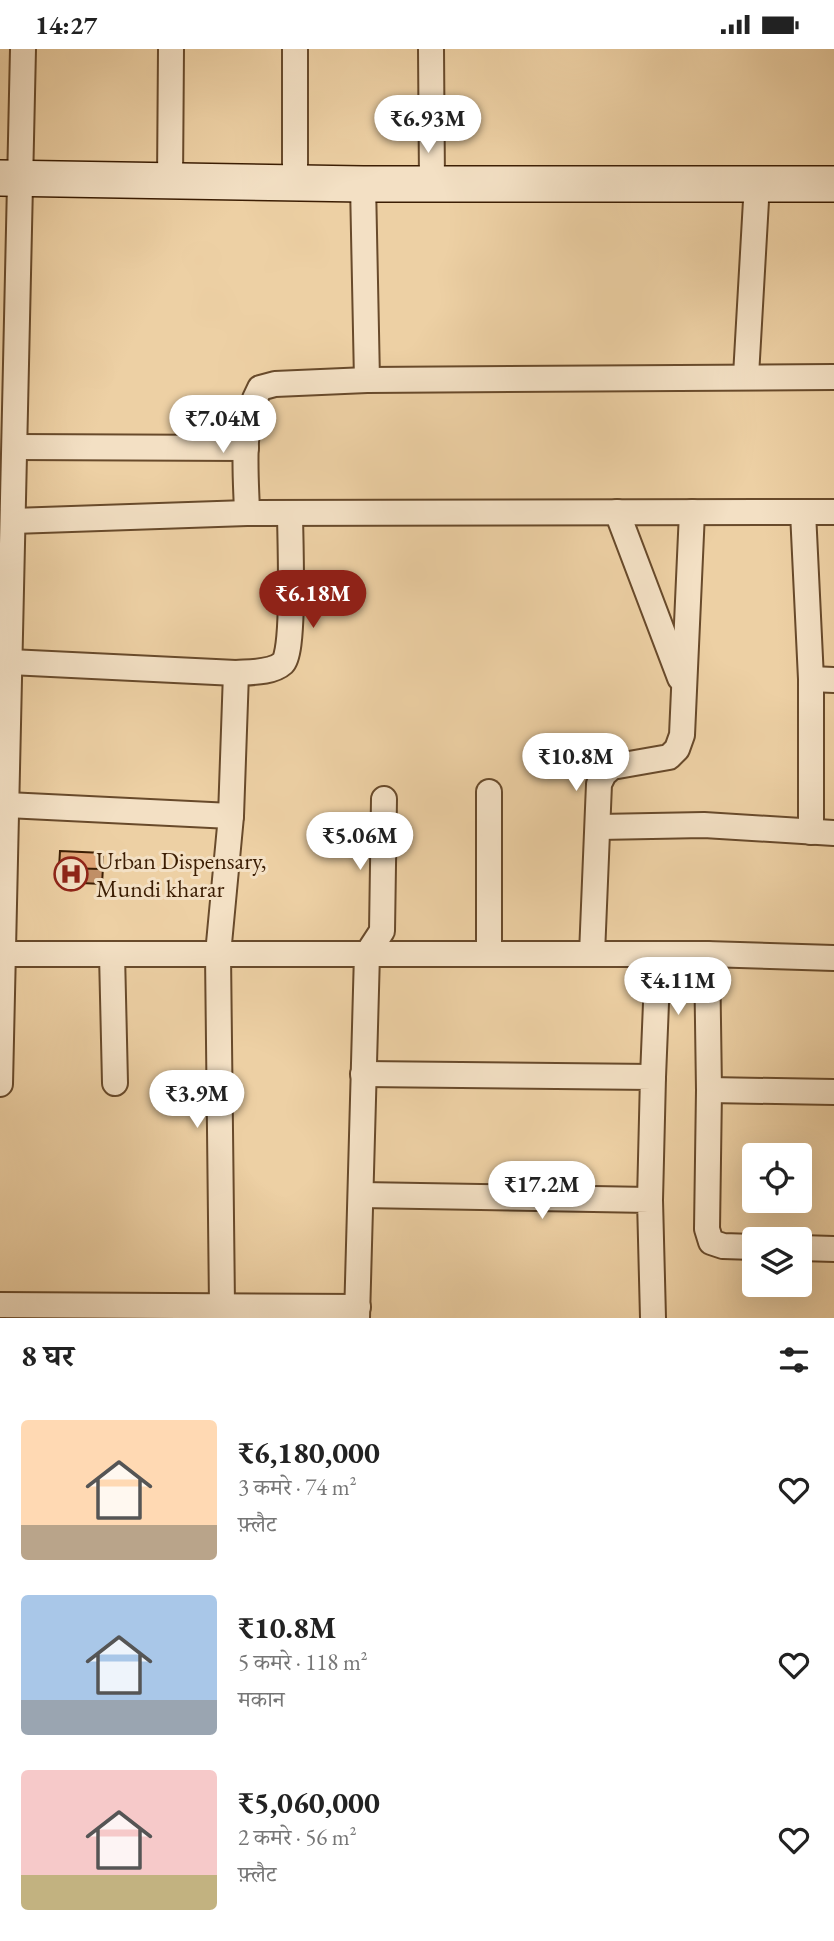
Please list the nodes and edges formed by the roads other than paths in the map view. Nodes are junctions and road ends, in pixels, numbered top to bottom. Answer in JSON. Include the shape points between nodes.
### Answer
{"nodes":[{"id":1,"x":23,"y":49,"type":"edge"},
{"id":2,"x":171,"y":49,"type":"edge"},
{"id":3,"x":295,"y":49,"type":"edge"},
{"id":4,"x":431,"y":49,"type":"edge"},
{"id":5,"x":11,"y":179,"type":"edge"},
{"id":6,"x":170,"y":181,"type":"junction"},
{"id":7,"x":295,"y":181,"type":"junction"},
{"id":8,"x":432,"y":183,"type":"junction"},
{"id":9,"x":757,"y":183,"type":"junction"},
{"id":10,"x":363,"y":184,"type":"junction"},
{"id":11,"x":834,"y":184,"type":"edge"},
{"id":12,"x":746,"y":376,"type":"junction"},
{"id":13,"x":834,"y":377,"type":"edge"},
{"id":14,"x":367,"y":380,"type":"junction"},
{"id":15,"x":15,"y":447,"type":"junction"},
{"id":16,"x":246,"y":448,"type":"junction"},
{"id":17,"x":617,"y":512,"type":"junction"},
{"id":18,"x":692,"y":512,"type":"junction"},
{"id":19,"x":803,"y":512,"type":"junction"},
{"id":20,"x":834,"y":512,"type":"edge"},
{"id":21,"x":247,"y":513,"type":"junction"},
{"id":22,"x":290,"y":513,"type":"junction"},
{"id":23,"x":13,"y":521,"type":"junction"},
{"id":24,"x":10,"y":662,"type":"junction"},
{"id":25,"x":236,"y":673,"type":"junction"},
{"id":26,"x":822,"y":680,"type":"edge"},
{"id":27,"x":685,"y":690,"type":"junction"},
{"id":28,"x":489,"y":792,"type":"dead end"},
{"id":29,"x":384,"y":799,"type":"dead end"},
{"id":30,"x":6,"y":805,"type":"junction"},
{"id":31,"x":231,"y":816,"type":"junction"},
{"id":32,"x":599,"y":827,"type":"junction"},
{"id":33,"x":822,"y":832,"type":"edge"},
{"id":34,"x":3,"y":954,"type":"junction"},
{"id":35,"x":113,"y":954,"type":"junction"},
{"id":36,"x":218,"y":954,"type":"junction"},
{"id":37,"x":367,"y":954,"type":"junction"},
{"id":38,"x":489,"y":954,"type":"junction"},
{"id":39,"x":592,"y":954,"type":"junction"},
{"id":40,"x":658,"y":954,"type":"junction"},
{"id":41,"x":707,"y":954,"type":"junction"},
{"id":42,"x":834,"y":958,"type":"edge"},
{"id":43,"x":1,"y":1011,"type":"edge"},
{"id":44,"x":363,"y":1074,"type":"junction"},
{"id":45,"x":653,"y":1077,"type":"junction"},
{"id":46,"x":114,"y":1083,"type":"dead end"},
{"id":47,"x":0,"y":1084,"type":"edge"},
{"id":48,"x":709,"y":1090,"type":"junction"},
{"id":49,"x":834,"y":1092,"type":"edge"},
{"id":50,"x":360,"y":1195,"type":"junction"},
{"id":51,"x":650,"y":1200,"type":"junction"},
{"id":52,"x":742,"y":1247,"type":"edge"},
{"id":53,"x":812,"y":1248,"type":"edge"},
{"id":54,"x":834,"y":1249,"type":"edge"},
{"id":55,"x":0,"y":1305,"type":"edge"},
{"id":56,"x":222,"y":1306,"type":"junction"},
{"id":57,"x":148,"y":1312,"type":"edge"},
{"id":58,"x":357,"y":1312,"type":"edge"},
{"id":59,"x":653,"y":1318,"type":"edge"}],
"edges":[{"from":1,"to":5,"type":"street"},
{"from":2,"to":6,"type":"street"},
{"from":3,"to":7,"type":"street"},
{"from":4,"to":8,"type":"street"},
{"from":5,"to":6,"type":"street"},
{"from":5,"to":15,"type":"street"},
{"from":6,"to":7,"type":"street"},
{"from":7,"to":10,"type":"street"},
{"from":8,"to":9,"type":"street"},
{"from":8,"to":10,"type":"street"},
{"from":9,"to":11,"type":"street"},
{"from":9,"to":12,"type":"street"},
{"from":10,"to":14,"type":"street"},
{"from":12,"to":13,"type":"street"},
{"from":12,"to":14,"type":"street"},
{"from":14,"to":16,"type":"street","via":[[260,388],[252,403]]},
{"from":15,"to":16,"type":"street"},
{"from":15,"to":23,"type":"street"},
{"from":16,"to":21,"type":"street"},
{"from":17,"to":18,"type":"street"},
{"from":17,"to":22,"type":"street"},
{"from":17,"to":27,"type":"street"},
{"from":18,"to":19,"type":"street"},
{"from":18,"to":27,"type":"street"},
{"from":19,"to":20,"type":"street"},
{"from":19,"to":26,"type":"street"},
{"from":21,"to":22,"type":"street"},
{"from":21,"to":23,"type":"street"},
{"from":22,"to":25,"type":"street","via":[[287,657],[272,668]]},
{"from":23,"to":24,"type":"street"},
{"from":24,"to":25,"type":"street"},
{"from":24,"to":30,"type":"street"},
{"from":25,"to":31,"type":"street"},
{"from":26,"to":33,"type":"street"},
{"from":27,"to":32,"type":"street","via":[[677,749],[669,757],[612,767],[604,774],[599,784]]},
{"from":28,"to":38,"type":"street"},
{"from":29,"to":37,"type":"street","via":[[382,932]]},
{"from":30,"to":31,"type":"street"},
{"from":30,"to":34,"type":"street"},
{"from":31,"to":36,"type":"street"},
{"from":32,"to":33,"type":"street","via":[[704,825]]},
{"from":32,"to":39,"type":"street"},
{"from":34,"to":35,"type":"street"},
{"from":34,"to":43,"type":"street"},
{"from":35,"to":36,"type":"street"},
{"from":35,"to":46,"type":"street"},
{"from":36,"to":37,"type":"street"},
{"from":36,"to":56,"type":"street"},
{"from":37,"to":38,"type":"street"},
{"from":37,"to":44,"type":"street"},
{"from":38,"to":39,"type":"street"},
{"from":39,"to":40,"type":"street"},
{"from":40,"to":41,"type":"street"},
{"from":40,"to":45,"type":"street"},
{"from":41,"to":42,"type":"street"},
{"from":41,"to":48,"type":"street"},
{"from":43,"to":47,"type":"street"},
{"from":44,"to":45,"type":"street"},
{"from":44,"to":50,"type":"street"},
{"from":45,"to":51,"type":"street"},
{"from":48,"to":49,"type":"street"},
{"from":48,"to":52,"type":"street","via":[[707,1229],[711,1242]]},
{"from":50,"to":51,"type":"street"},
{"from":50,"to":58,"type":"street"},
{"from":51,"to":59,"type":"street"},
{"from":53,"to":54,"type":"street"},
{"from":55,"to":57,"type":"street"},
{"from":56,"to":57,"type":"street"},
{"from":56,"to":58,"type":"street"}]}
